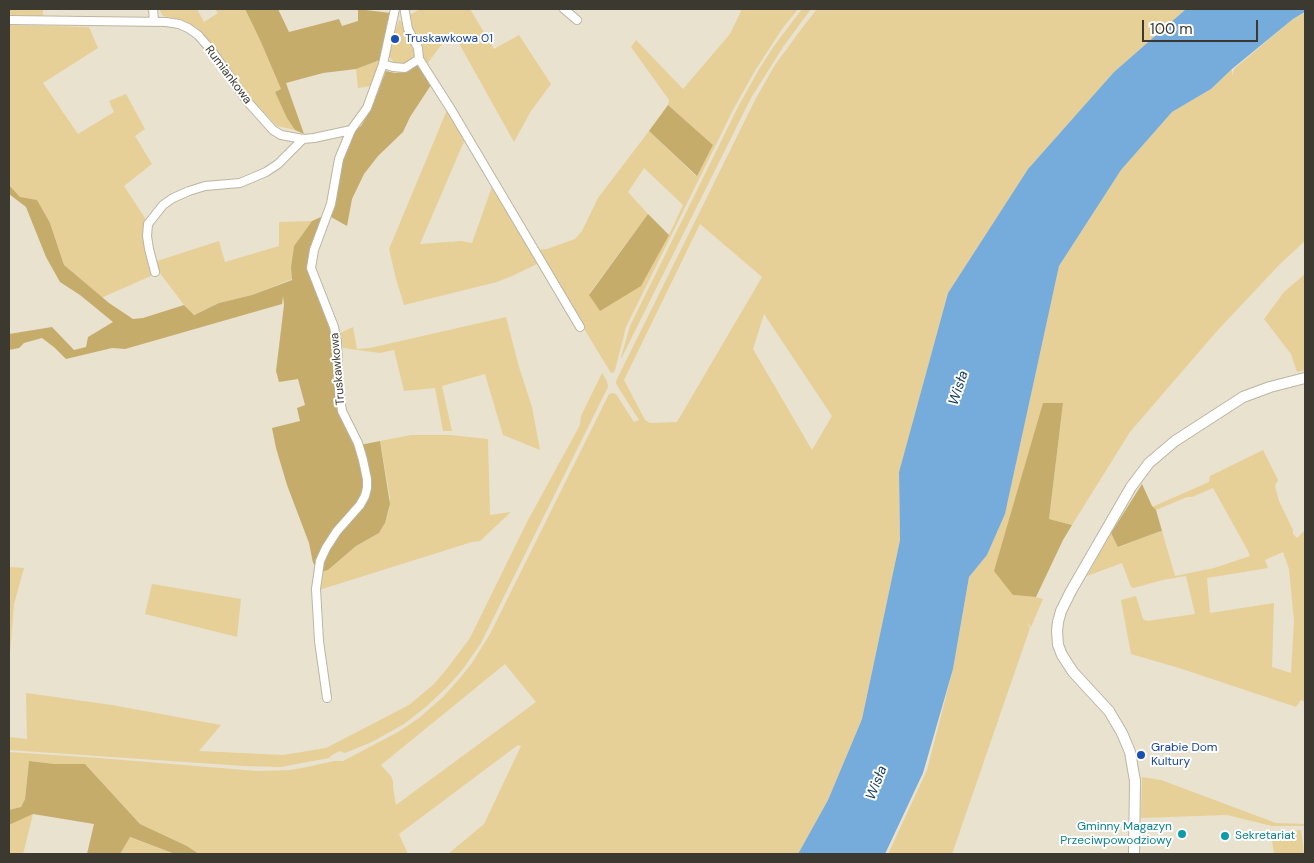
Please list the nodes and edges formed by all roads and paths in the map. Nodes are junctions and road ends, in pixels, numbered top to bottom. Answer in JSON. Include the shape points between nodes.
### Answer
{"nodes":[{"id":1,"x":153,"y":9,"type":"edge"},
{"id":2,"x":414,"y":9,"type":"edge"},
{"id":3,"x":564,"y":9,"type":"edge"},
{"id":4,"x":395,"y":11,"type":"edge"},
{"id":5,"x":405,"y":12,"type":"junction"},
{"id":6,"x":9,"y":20,"type":"edge"},
{"id":7,"x":577,"y":20,"type":"dead end"},
{"id":8,"x":154,"y":22,"type":"junction"},
{"id":9,"x":419,"y":58,"type":"junction"},
{"id":10,"x":383,"y":64,"type":"junction"},
{"id":11,"x":350,"y":130,"type":"junction"},
{"id":12,"x":303,"y":139,"type":"junction"},
{"id":13,"x":155,"y":272,"type":"dead end"},
{"id":14,"x":580,"y":327,"type":"dead end"},
{"id":15,"x":1305,"y":378,"type":"edge"},
{"id":16,"x":327,"y":698,"type":"dead end"},
{"id":17,"x":1134,"y":854,"type":"edge"}],
"edges":[{"from":1,"to":8,"type":"street"},
{"from":2,"to":5,"type":"street"},
{"from":3,"to":7,"type":"street"},
{"from":4,"to":5,"type":"street"},
{"from":4,"to":10,"type":"street","name":"Truskawkowa"},
{"from":5,"to":9,"type":"street"},
{"from":6,"to":8,"type":"street","name":"Rumiankowa"},
{"from":8,"to":12,"type":"street","name":"Rumiankowa","via":[[188,28],[211,50],[247,101],[273,130]]},
{"from":9,"to":10,"type":"street","via":[[405,68]]},
{"from":9,"to":14,"type":"street"},
{"from":10,"to":11,"type":"street","name":"Truskawkowa","via":[[367,108]]},
{"from":11,"to":12,"type":"street","name":"Rumiankowa"},
{"from":11,"to":16,"type":"street","name":"Truskawkowa","via":[[339,159],[331,204],[314,250],[311,268],[334,327],[342,411],[358,443],[367,479],[360,505],[337,531],[320,561],[316,589]]},
{"from":12,"to":13,"type":"street","via":[[266,172],[240,183],[205,186],[163,205],[148,224],[147,236]]},
{"from":15,"to":17,"type":"street","via":[[1243,397],[1175,441],[1149,463],[1131,487],[1061,610],[1057,631],[1062,655],[1073,672],[1109,711],[1130,752],[1135,781]]}]}
